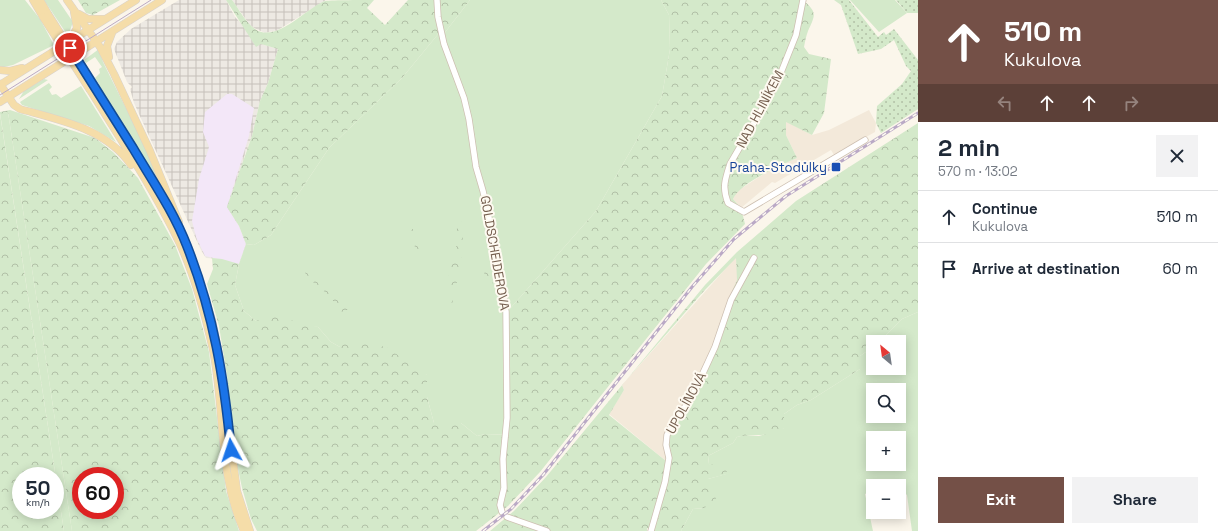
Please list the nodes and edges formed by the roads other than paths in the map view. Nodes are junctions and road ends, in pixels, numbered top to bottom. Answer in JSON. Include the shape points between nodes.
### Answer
{"nodes":[{"id":1,"x":29,"y":0,"type":"edge"},
{"id":2,"x":33,"y":0,"type":"edge"},
{"id":3,"x":40,"y":0,"type":"edge"},
{"id":4,"x":67,"y":0,"type":"edge"},
{"id":5,"x":136,"y":0,"type":"edge"},
{"id":6,"x":162,"y":0,"type":"edge"},
{"id":7,"x":437,"y":0,"type":"edge"},
{"id":8,"x":802,"y":0,"type":"edge"},
{"id":9,"x":73,"y":8,"type":"junction"},
{"id":10,"x":38,"y":9,"type":"junction"},
{"id":11,"x":46,"y":16,"type":"junction"},
{"id":12,"x":106,"y":19,"type":"junction"},
{"id":13,"x":88,"y":30,"type":"junction"},
{"id":14,"x":115,"y":30,"type":"junction"},
{"id":15,"x":68,"y":42,"type":"junction"},
{"id":16,"x":97,"y":42,"type":"junction"},
{"id":17,"x":30,"y":66,"type":"junction"},
{"id":18,"x":0,"y":70,"type":"edge"},
{"id":19,"x":114,"y":74,"type":"junction"},
{"id":20,"x":0,"y":84,"type":"edge"},
{"id":21,"x":92,"y":88,"type":"junction"},
{"id":22,"x":8,"y":97,"type":"junction"},
{"id":23,"x":0,"y":102,"type":"edge"},
{"id":24,"x":865,"y":140,"type":"dead end"},
{"id":25,"x":141,"y":175,"type":"junction"},
{"id":26,"x":182,"y":234,"type":"junction"},
{"id":27,"x":754,"y":258,"type":"dead end"},
{"id":28,"x":192,"y":268,"type":"junction"},
{"id":29,"x":199,"y":287,"type":"junction"},
{"id":30,"x":244,"y":531,"type":"edge"},
{"id":31,"x":250,"y":531,"type":"edge"},
{"id":32,"x":547,"y":531,"type":"edge"},
{"id":33,"x":650,"y":531,"type":"edge"}],
"edges":[{"from":1,"to":10,"type":"main road"},
{"from":2,"to":10,"type":"main road"},
{"from":3,"to":11,"type":"main road"},
{"from":4,"to":9,"type":"main road"},
{"from":5,"to":12,"type":"main road"},
{"from":6,"to":14,"type":"main road"},
{"from":7,"to":32,"type":"street","name":"GOLDSCHEIDEROVA","via":[[444,44],[469,119],[476,167],[496,249],[506,312],[507,418],[503,459],[504,488],[500,505],[504,515]]},
{"from":8,"to":24,"type":"street","name":"NAD HLINÍKEM","via":[[796,35],[776,85],[730,164],[723,186],[728,203],[744,212]]},
{"from":9,"to":12,"type":"main road","via":[[85,18]]},
{"from":9,"to":13,"type":"main road"},
{"from":9,"to":15,"type":"main road","via":[[77,28]]},
{"from":10,"to":11,"type":"main road"},
{"from":11,"to":21,"type":"main road","bridge":true},
{"from":12,"to":13,"type":"main road"},
{"from":13,"to":15,"type":"main road"},
{"from":13,"to":16,"type":"main road"},
{"from":14,"to":16,"type":"main road"},
{"from":14,"to":19,"type":"main road","via":[[107,46]]},
{"from":15,"to":17,"type":"main road"},
{"from":16,"to":19,"type":"main road"},
{"from":16,"to":22,"type":"main road"},
{"from":17,"to":18,"type":"main road","via":[[10,71]]},
{"from":17,"to":20,"type":"main road"},
{"from":19,"to":26,"type":"main road","via":[[170,197]]},
{"from":20,"to":22,"type":"main road"},
{"from":21,"to":25,"type":"main road"},
{"from":21,"to":26,"type":"main road","via":[[148,173]]},
{"from":22,"to":23,"type":"main road"},
{"from":22,"to":25,"type":"main road","via":[[20,109],[97,134],[116,148]]},
{"from":25,"to":28,"type":"main road"},
{"from":26,"to":28,"type":"main road"},
{"from":27,"to":33,"type":"street","name":"UPOLÍNOVÁ","via":[[731,300],[715,348],[691,399],[675,420],[668,435],[666,445],[669,458],[665,482]]},
{"from":28,"to":29,"type":"main road"},
{"from":29,"to":30,"type":"main road","via":[[214,359],[231,490]]},
{"from":29,"to":31,"type":"main road","via":[[212,320],[220,360],[237,491]]}]}
